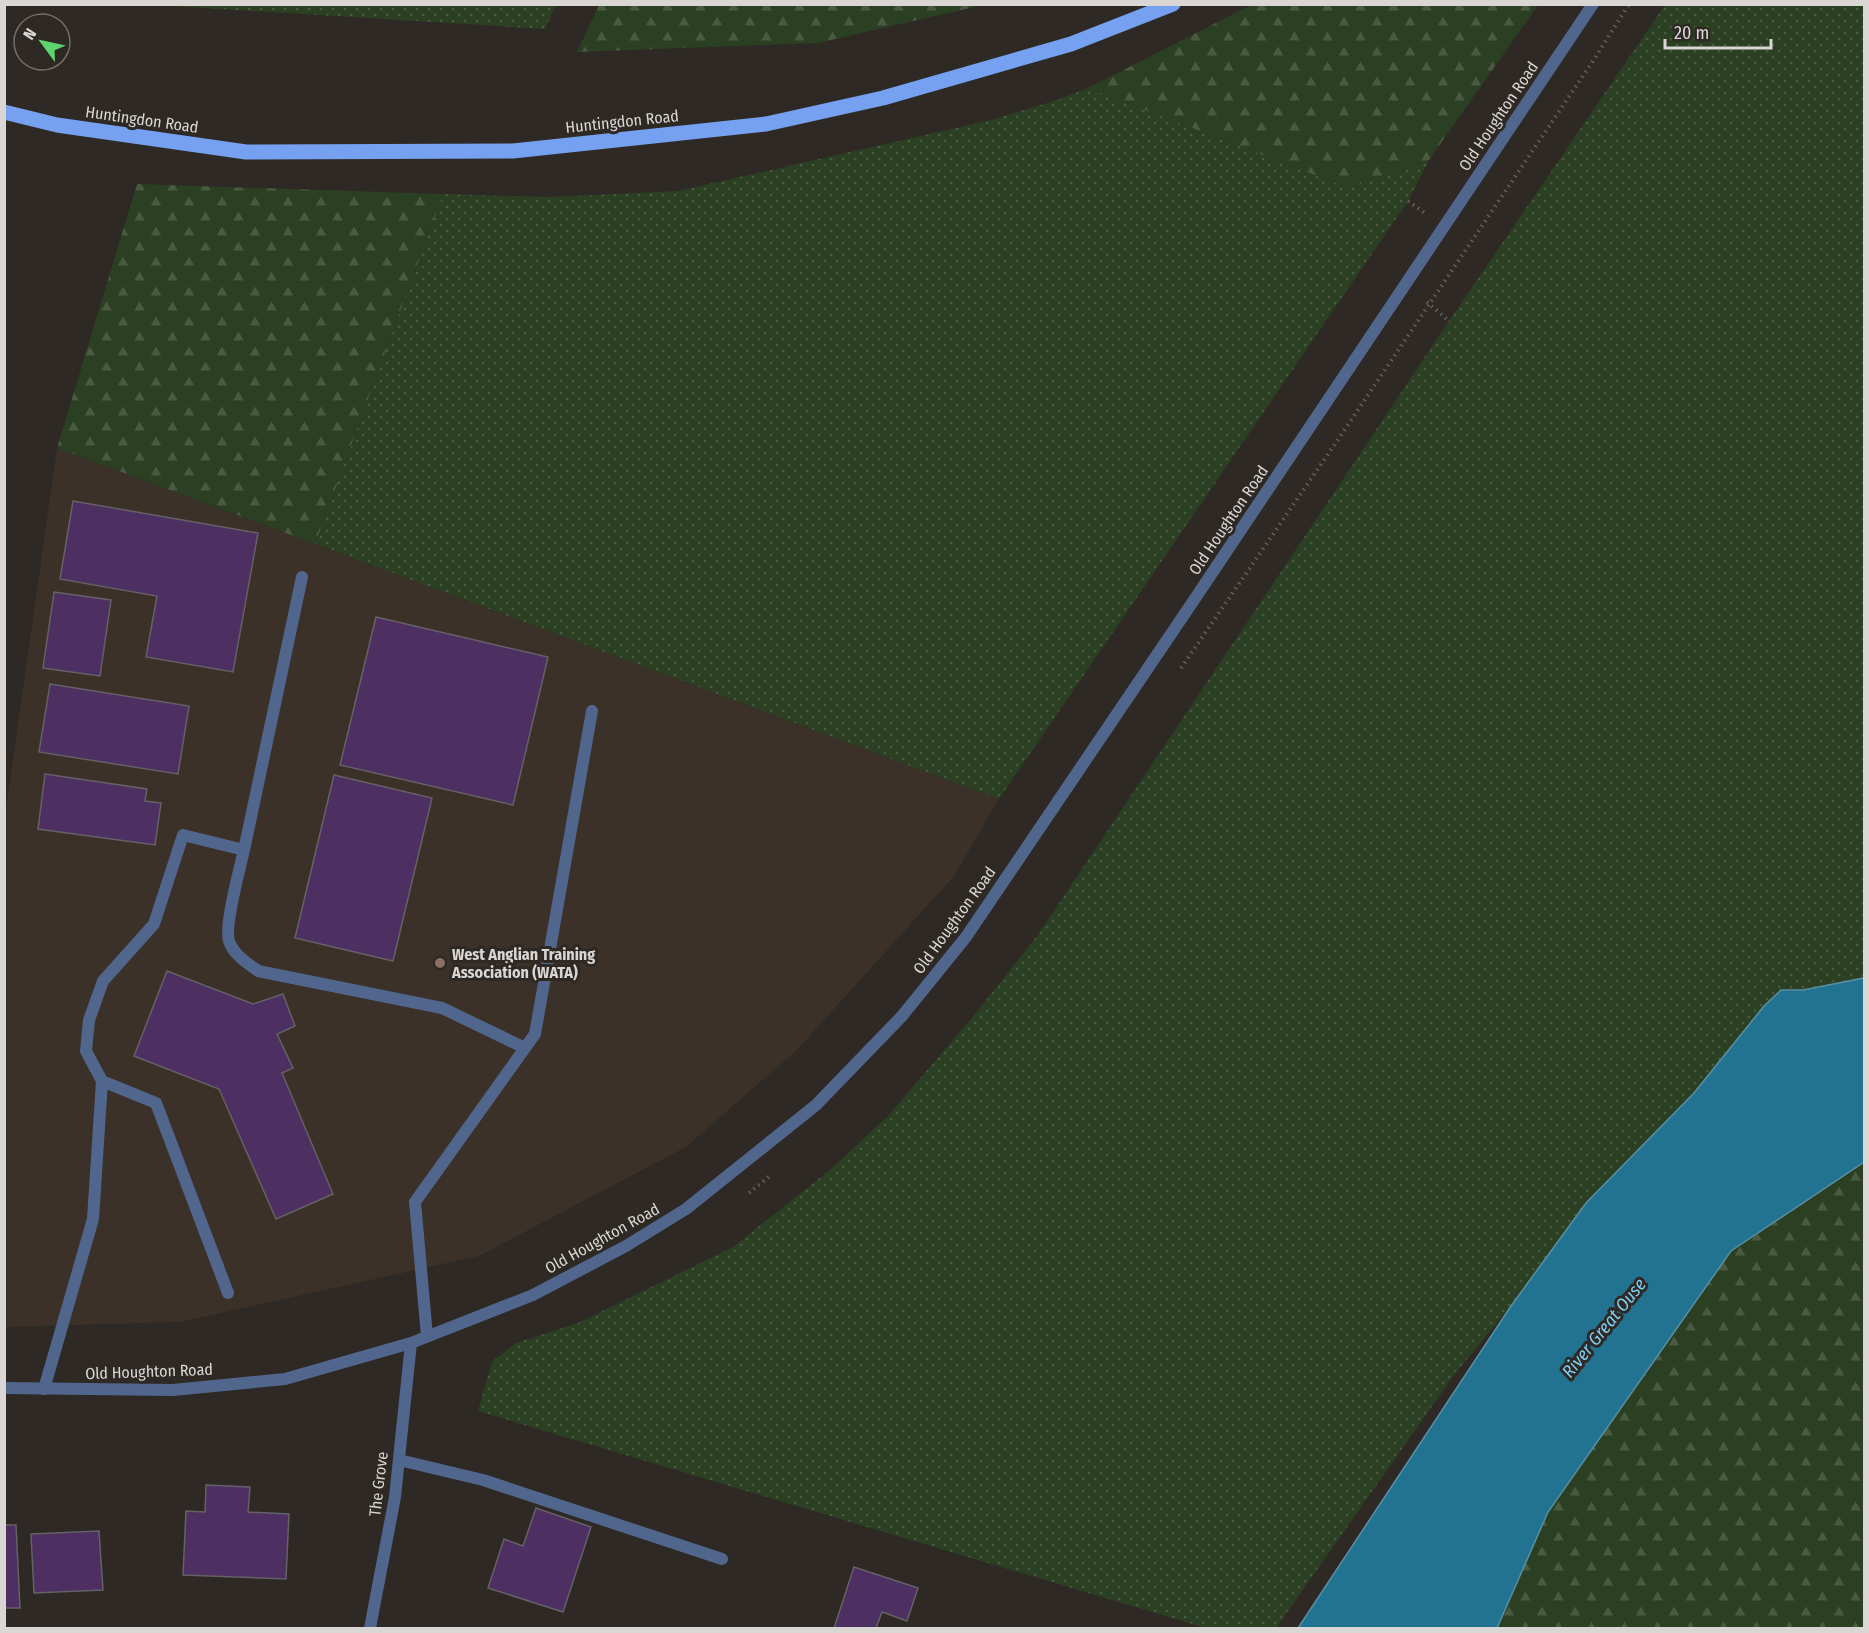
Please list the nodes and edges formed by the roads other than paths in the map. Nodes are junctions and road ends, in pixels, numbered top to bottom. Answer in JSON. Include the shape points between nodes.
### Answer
{"nodes":[{"id":1,"x":1173,"y":4,"type":"edge"},
{"id":2,"x":1593,"y":4,"type":"edge"},
{"id":3,"x":4,"y":112,"type":"edge"},
{"id":4,"x":302,"y":577,"type":"dead end"},
{"id":5,"x":592,"y":711,"type":"dead end"},
{"id":6,"x":244,"y":850,"type":"junction"},
{"id":7,"x":525,"y":1048,"type":"junction"},
{"id":8,"x":102,"y":1081,"type":"junction"},
{"id":9,"x":228,"y":1293,"type":"dead end"},
{"id":10,"x":428,"y":1336,"type":"junction"},
{"id":11,"x":411,"y":1343,"type":"junction"},
{"id":12,"x":4,"y":1388,"type":"edge"},
{"id":13,"x":44,"y":1389,"type":"junction"},
{"id":14,"x":399,"y":1460,"type":"junction"},
{"id":15,"x":722,"y":1559,"type":"dead end"},
{"id":16,"x":370,"y":1629,"type":"edge"}],
"edges":[{"from":1,"to":3,"type":"main road","name":"Huntingdon Road","via":[[1071,44],[883,98],[766,124],[513,150],[246,152],[57,125]]},
{"from":2,"to":10,"type":"street","name":"Old Houghton Road","via":[[966,937],[902,1016],[816,1105],[686,1209],[533,1295]]},
{"from":4,"to":6,"type":"street"},
{"from":5,"to":7,"type":"street","via":[[535,1034]]},
{"from":6,"to":7,"type":"street","via":[[228,925],[229,941],[238,956],[258,971],[442,1008]]},
{"from":6,"to":8,"type":"street","via":[[183,835],[154,924],[104,981],[89,1020],[86,1051]]},
{"from":7,"to":10,"type":"street","via":[[415,1202]]},
{"from":8,"to":9,"type":"street","via":[[156,1103]]},
{"from":8,"to":13,"type":"street","via":[[93,1219]]},
{"from":10,"to":11,"type":"street","name":"Old Houghton Road"},
{"from":11,"to":13,"type":"street","name":"Old Houghton Road","via":[[285,1379],[173,1389]]},
{"from":11,"to":14,"type":"street","name":"The Grove"},
{"from":12,"to":13,"type":"street","name":"Old Houghton Road"},
{"from":14,"to":15,"type":"street","via":[[483,1480]]},
{"from":14,"to":16,"type":"street","name":"The Grove"}]}
